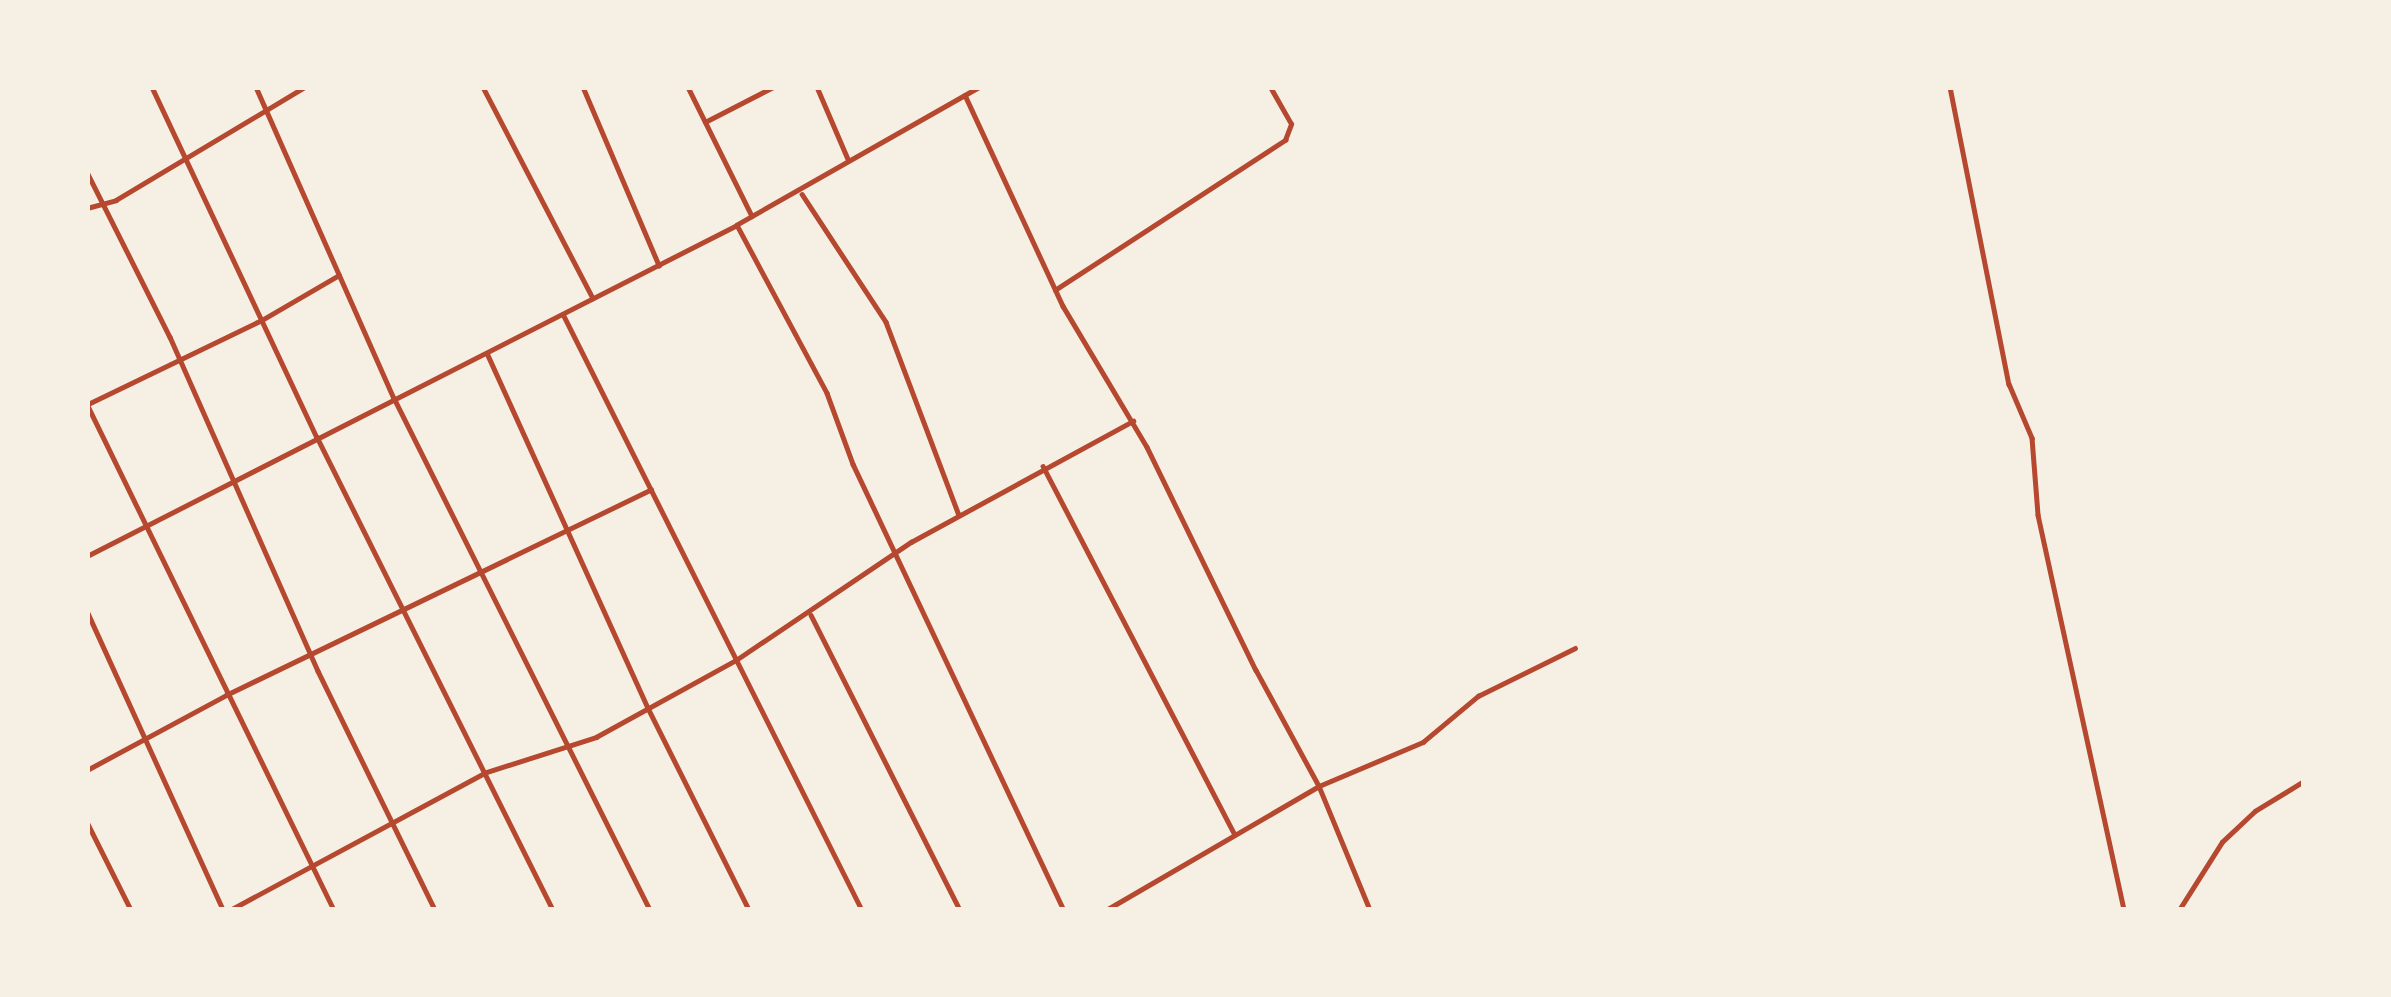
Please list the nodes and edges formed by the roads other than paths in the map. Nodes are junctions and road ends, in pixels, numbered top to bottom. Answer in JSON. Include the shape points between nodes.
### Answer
{"nodes":[{"id":1,"x":152,"y":87,"type":"edge"},
{"id":2,"x":256,"y":87,"type":"edge"},
{"id":3,"x":305,"y":87,"type":"edge"},
{"id":4,"x":483,"y":87,"type":"edge"},
{"id":5,"x":583,"y":87,"type":"edge"},
{"id":6,"x":688,"y":87,"type":"edge"},
{"id":7,"x":773,"y":87,"type":"edge"},
{"id":8,"x":817,"y":87,"type":"edge"},
{"id":9,"x":980,"y":87,"type":"edge"},
{"id":10,"x":1270,"y":87,"type":"edge"},
{"id":11,"x":1950,"y":87,"type":"edge"},
{"id":12,"x":965,"y":95,"type":"junction"},
{"id":13,"x":267,"y":110,"type":"junction"},
{"id":14,"x":705,"y":122,"type":"junction"},
{"id":15,"x":184,"y":157,"type":"junction"},
{"id":16,"x":849,"y":161,"type":"junction"},
{"id":17,"x":87,"y":172,"type":"edge"},
{"id":18,"x":800,"y":192,"type":"junction"},
{"id":19,"x":104,"y":203,"type":"junction"},
{"id":20,"x":87,"y":208,"type":"edge"},
{"id":21,"x":752,"y":217,"type":"junction"},
{"id":22,"x":737,"y":226,"type":"junction"},
{"id":23,"x":659,"y":266,"type":"junction"},
{"id":24,"x":339,"y":275,"type":"junction"},
{"id":25,"x":1055,"y":290,"type":"junction"},
{"id":26,"x":593,"y":298,"type":"junction"},
{"id":27,"x":562,"y":314,"type":"junction"},
{"id":28,"x":262,"y":320,"type":"junction"},
{"id":29,"x":487,"y":353,"type":"junction"},
{"id":30,"x":179,"y":357,"type":"junction"},
{"id":31,"x":394,"y":398,"type":"junction"},
{"id":32,"x":87,"y":404,"type":"edge"},
{"id":33,"x":1133,"y":421,"type":"junction"},
{"id":34,"x":317,"y":437,"type":"junction"},
{"id":35,"x":1043,"y":466,"type":"junction"},
{"id":36,"x":232,"y":483,"type":"junction"},
{"id":37,"x":651,"y":490,"type":"junction"},
{"id":38,"x":959,"y":515,"type":"junction"},
{"id":39,"x":148,"y":529,"type":"junction"},
{"id":40,"x":566,"y":531,"type":"junction"},
{"id":41,"x":896,"y":551,"type":"junction"},
{"id":42,"x":87,"y":556,"type":"edge"},
{"id":43,"x":482,"y":571,"type":"junction"},
{"id":44,"x":87,"y":611,"type":"edge"},
{"id":45,"x":405,"y":613,"type":"junction"},
{"id":46,"x":810,"y":614,"type":"junction"},
{"id":47,"x":1575,"y":648,"type":"dead end"},
{"id":48,"x":310,"y":655,"type":"junction"},
{"id":49,"x":736,"y":660,"type":"junction"},
{"id":50,"x":226,"y":695,"type":"junction"},
{"id":51,"x":648,"y":708,"type":"junction"},
{"id":52,"x":144,"y":736,"type":"junction"},
{"id":53,"x":569,"y":746,"type":"junction"},
{"id":54,"x":87,"y":770,"type":"edge"},
{"id":55,"x":484,"y":772,"type":"junction"},
{"id":56,"x":2304,"y":781,"type":"edge"},
{"id":57,"x":1319,"y":786,"type":"junction"},
{"id":58,"x":87,"y":822,"type":"edge"},
{"id":59,"x":393,"y":823,"type":"junction"},
{"id":60,"x":1235,"y":835,"type":"junction"},
{"id":61,"x":314,"y":867,"type":"junction"},
{"id":62,"x":131,"y":910,"type":"edge"},
{"id":63,"x":226,"y":910,"type":"edge"},
{"id":64,"x":334,"y":910,"type":"edge"},
{"id":65,"x":435,"y":910,"type":"edge"},
{"id":66,"x":553,"y":910,"type":"edge"},
{"id":67,"x":650,"y":910,"type":"edge"},
{"id":68,"x":749,"y":910,"type":"edge"},
{"id":69,"x":862,"y":910,"type":"edge"},
{"id":70,"x":960,"y":910,"type":"edge"},
{"id":71,"x":1064,"y":910,"type":"edge"},
{"id":72,"x":1106,"y":910,"type":"edge"},
{"id":73,"x":1370,"y":910,"type":"edge"},
{"id":74,"x":2124,"y":910,"type":"edge"},
{"id":75,"x":2179,"y":910,"type":"edge"}],
"edges":[{"from":1,"to":15,"type":"street"},
{"from":2,"to":13,"type":"street"},
{"from":3,"to":13,"type":"street"},
{"from":4,"to":26,"type":"street"},
{"from":5,"to":23,"type":"street"},
{"from":6,"to":14,"type":"street"},
{"from":7,"to":14,"type":"street"},
{"from":8,"to":16,"type":"street"},
{"from":9,"to":12,"type":"street"},
{"from":10,"to":25,"type":"street","via":[[1291,124],[1285,140]]},
{"from":11,"to":74,"type":"street","via":[[2008,384],[2032,438],[2038,515]]},
{"from":12,"to":16,"type":"street"},
{"from":12,"to":25,"type":"street"},
{"from":13,"to":15,"type":"street"},
{"from":13,"to":24,"type":"street"},
{"from":14,"to":21,"type":"street"},
{"from":15,"to":19,"type":"street"},
{"from":15,"to":28,"type":"street"},
{"from":16,"to":18,"type":"street"},
{"from":17,"to":19,"type":"street"},
{"from":18,"to":21,"type":"street"},
{"from":18,"to":38,"type":"street","via":[[886,322]]},
{"from":19,"to":20,"type":"street"},
{"from":19,"to":30,"type":"street"},
{"from":21,"to":22,"type":"street"},
{"from":22,"to":23,"type":"street"},
{"from":22,"to":41,"type":"street","via":[[827,393]]},
{"from":23,"to":26,"type":"street"},
{"from":24,"to":28,"type":"street"},
{"from":24,"to":31,"type":"street"},
{"from":25,"to":33,"type":"street"},
{"from":26,"to":27,"type":"street"},
{"from":27,"to":29,"type":"street"},
{"from":27,"to":37,"type":"street"},
{"from":28,"to":30,"type":"street"},
{"from":28,"to":34,"type":"street"},
{"from":29,"to":31,"type":"street"},
{"from":29,"to":40,"type":"street"},
{"from":30,"to":32,"type":"street"},
{"from":30,"to":36,"type":"street"},
{"from":31,"to":34,"type":"street"},
{"from":31,"to":43,"type":"street"},
{"from":32,"to":39,"type":"street"},
{"from":33,"to":35,"type":"street"},
{"from":33,"to":57,"type":"street"},
{"from":34,"to":36,"type":"street"},
{"from":34,"to":45,"type":"street"},
{"from":35,"to":38,"type":"street"},
{"from":35,"to":60,"type":"street"},
{"from":36,"to":39,"type":"street"},
{"from":36,"to":48,"type":"street"},
{"from":37,"to":40,"type":"street"},
{"from":37,"to":49,"type":"street"},
{"from":38,"to":41,"type":"street"},
{"from":39,"to":42,"type":"street"},
{"from":39,"to":50,"type":"street"},
{"from":40,"to":43,"type":"street"},
{"from":40,"to":51,"type":"street"},
{"from":41,"to":46,"type":"street"},
{"from":41,"to":71,"type":"street"},
{"from":43,"to":45,"type":"street"},
{"from":43,"to":53,"type":"street"},
{"from":44,"to":52,"type":"street"},
{"from":45,"to":48,"type":"street"},
{"from":45,"to":55,"type":"street"},
{"from":46,"to":49,"type":"street"},
{"from":46,"to":70,"type":"street"},
{"from":47,"to":57,"type":"street","via":[[1466,704],[1423,742]]},
{"from":48,"to":50,"type":"street"},
{"from":48,"to":59,"type":"street"},
{"from":49,"to":51,"type":"street"},
{"from":49,"to":69,"type":"street"},
{"from":50,"to":52,"type":"street"},
{"from":50,"to":61,"type":"street"},
{"from":51,"to":53,"type":"street"},
{"from":51,"to":68,"type":"street"},
{"from":52,"to":54,"type":"street"},
{"from":52,"to":63,"type":"street"},
{"from":53,"to":55,"type":"street"},
{"from":53,"to":67,"type":"street"},
{"from":55,"to":59,"type":"street"},
{"from":55,"to":66,"type":"street"},
{"from":56,"to":75,"type":"street","via":[[2222,842]]},
{"from":57,"to":60,"type":"street"},
{"from":57,"to":73,"type":"street"},
{"from":58,"to":62,"type":"street"},
{"from":59,"to":61,"type":"street"},
{"from":59,"to":65,"type":"street"},
{"from":60,"to":72,"type":"street"},
{"from":61,"to":63,"type":"street"},
{"from":61,"to":64,"type":"street"}]}
